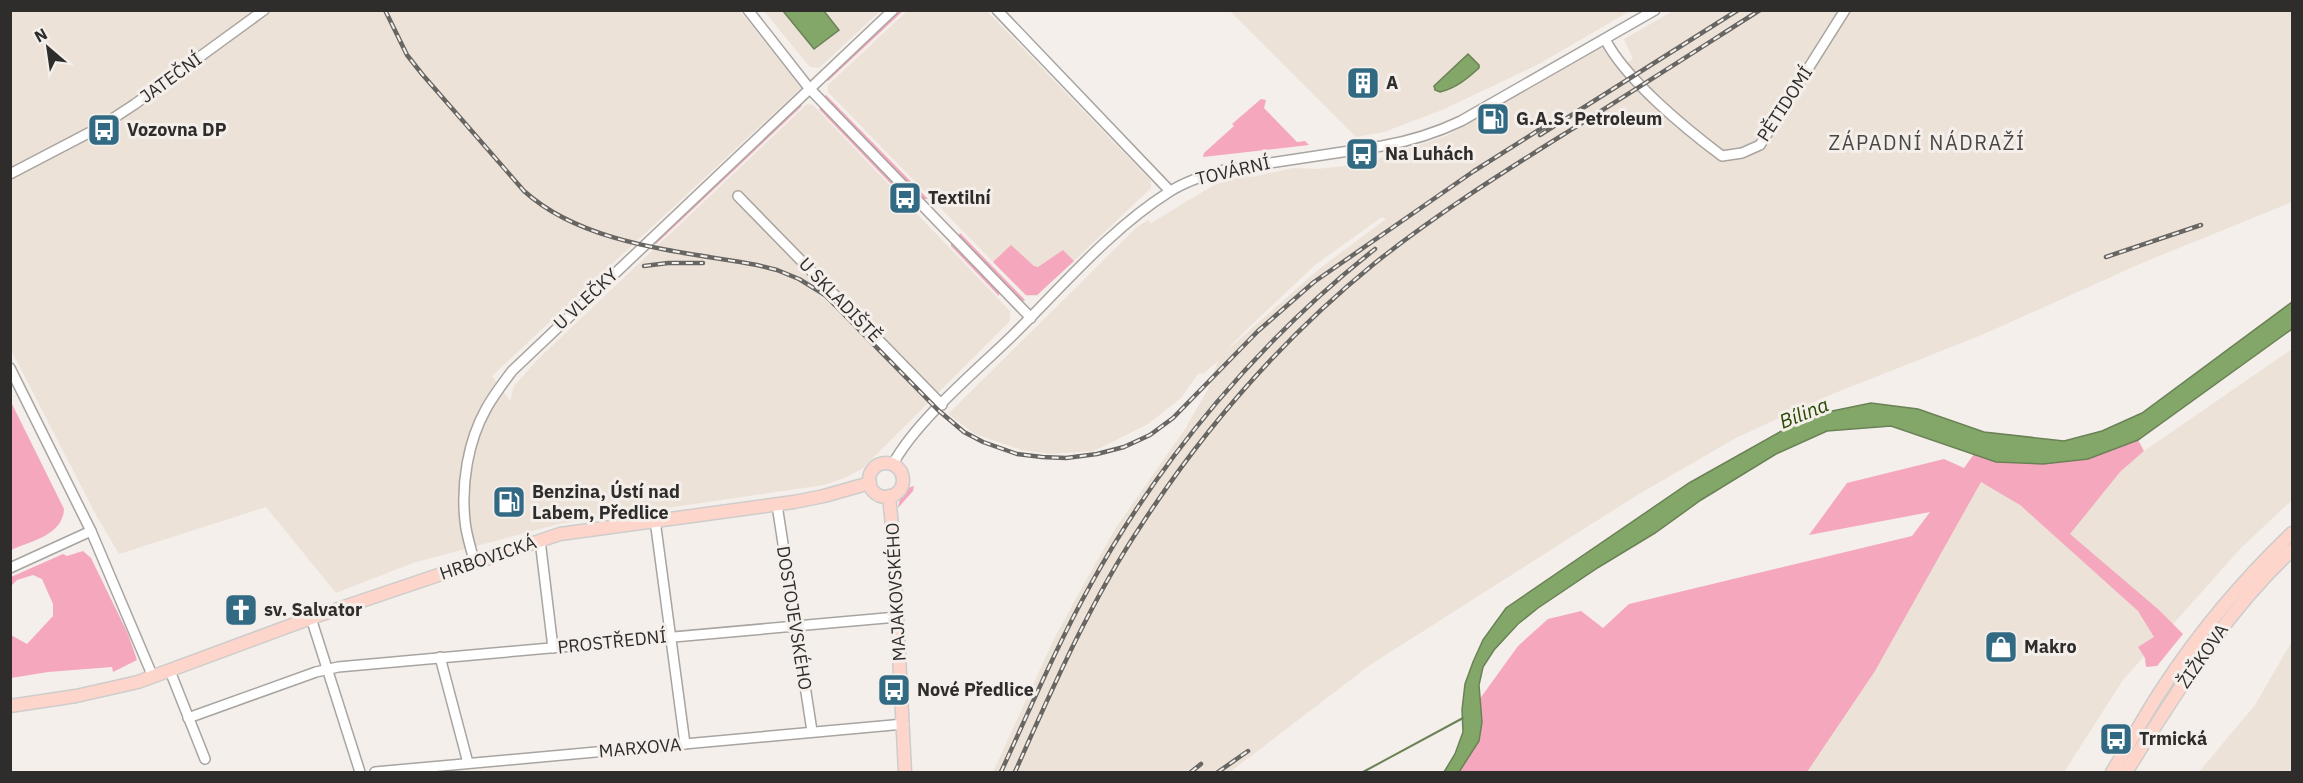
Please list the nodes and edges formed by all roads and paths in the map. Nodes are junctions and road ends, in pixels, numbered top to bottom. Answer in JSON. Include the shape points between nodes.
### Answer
{"nodes":[{"id":1,"x":264,"y":10,"type":"edge"},
{"id":2,"x":747,"y":10,"type":"edge"},
{"id":3,"x":893,"y":10,"type":"edge"},
{"id":4,"x":996,"y":10,"type":"edge"},
{"id":5,"x":1655,"y":10,"type":"edge"},
{"id":6,"x":1845,"y":10,"type":"edge"},
{"id":7,"x":1605,"y":39,"type":"junction"},
{"id":8,"x":809,"y":88,"type":"junction"},
{"id":9,"x":10,"y":174,"type":"edge"},
{"id":10,"x":1170,"y":191,"type":"junction"},
{"id":11,"x":738,"y":196,"type":"dead end"},
{"id":12,"x":1031,"y":318,"type":"junction"},
{"id":13,"x":10,"y":368,"type":"edge"},
{"id":14,"x":942,"y":405,"type":"junction"},
{"id":15,"x":893,"y":464,"type":"junction"},
{"id":16,"x":870,"y":483,"type":"junction"},
{"id":17,"x":889,"y":496,"type":"junction"},
{"id":18,"x":777,"y":505,"type":"junction"},
{"id":19,"x":655,"y":520,"type":"junction"},
{"id":20,"x":91,"y":531,"type":"junction"},
{"id":21,"x":2292,"y":533,"type":"edge"},
{"id":22,"x":540,"y":540,"type":"junction"},
{"id":23,"x":2292,"y":550,"type":"edge"},
{"id":24,"x":474,"y":561,"type":"junction"},
{"id":25,"x":10,"y":568,"type":"edge"},
{"id":26,"x":897,"y":617,"type":"junction"},
{"id":27,"x":311,"y":618,"type":"junction"},
{"id":28,"x":795,"y":627,"type":"junction"},
{"id":29,"x":671,"y":637,"type":"junction"},
{"id":30,"x":553,"y":648,"type":"junction"},
{"id":31,"x":440,"y":657,"type":"junction"},
{"id":32,"x":328,"y":669,"type":"junction"},
{"id":33,"x":170,"y":671,"type":"junction"},
{"id":34,"x":153,"y":677,"type":"junction"},
{"id":35,"x":10,"y":705,"type":"edge"},
{"id":36,"x":188,"y":718,"type":"junction"},
{"id":37,"x":904,"y":724,"type":"junction"},
{"id":38,"x":812,"y":731,"type":"junction"},
{"id":39,"x":685,"y":744,"type":"junction"},
{"id":40,"x":205,"y":759,"type":"dead end"},
{"id":41,"x":468,"y":763,"type":"junction"},
{"id":42,"x":360,"y":772,"type":"edge"},
{"id":43,"x":375,"y":772,"type":"edge"},
{"id":44,"x":905,"y":772,"type":"edge"},
{"id":45,"x":915,"y":772,"type":"edge"},
{"id":46,"x":2112,"y":772,"type":"edge"},
{"id":47,"x":2126,"y":772,"type":"edge"}],
"edges":[{"from":1,"to":9,"type":"street","name":"JATEČNÍ","via":[[100,127]]},
{"from":2,"to":8,"type":"street"},
{"from":3,"to":8,"type":"street","name":"U VLEČKY"},
{"from":4,"to":10,"type":"street"},
{"from":5,"to":7,"type":"street","name":"TOVÁRNÍ"},
{"from":6,"to":7,"type":"street","name":"PĚTIDOMÍ","via":[[1760,145],[1722,156],[1636,81]]},
{"from":7,"to":10,"type":"street","name":"TOVÁRNÍ","via":[[1461,121],[1430,134],[1406,142],[1224,170]]},
{"from":8,"to":12,"type":"street"},
{"from":8,"to":24,"type":"street","name":"U VLEČKY","via":[[512,371],[485,410],[468,460],[465,522]]},
{"from":10,"to":12,"type":"street","name":"TOVÁRNÍ","via":[[1115,235]]},
{"from":11,"to":14,"type":"street","name":"U SKLADIŠTĚ"},
{"from":12,"to":14,"type":"street","name":"TOVÁRNÍ"},
{"from":13,"to":20,"type":"street"},
{"from":14,"to":15,"type":"street","name":"TOVÁRNÍ","via":[[902,448]]},
{"from":15,"to":16,"type":"main road","via":[[883,463],[874,468]]},
{"from":15,"to":17,"type":"main road","via":[[900,469],[903,482],[897,493]]},
{"from":16,"to":17,"type":"main road","via":[[878,494]]},
{"from":16,"to":18,"type":"main road","name":"HRBOVICKÁ"},
{"from":17,"to":26,"type":"main road","name":"MAJAKOVSKÉHO"},
{"from":18,"to":19,"type":"main road","name":"HRBOVICKÁ"},
{"from":18,"to":28,"type":"street","name":"DOSTOJEVSKÉHO"},
{"from":19,"to":22,"type":"main road","name":"HRBOVICKÁ"},
{"from":19,"to":29,"type":"street"},
{"from":20,"to":25,"type":"street"},
{"from":20,"to":34,"type":"street"},
{"from":21,"to":46,"type":"main road","name":"ŽIŽKOVA","via":[[2205,628],[2170,676]]},
{"from":22,"to":24,"type":"main road","name":"HRBOVICKÁ"},
{"from":22,"to":30,"type":"street"},
{"from":23,"to":47,"type":"main road","name":"ŽIŽKOVA","via":[[2210,644]]},
{"from":24,"to":27,"type":"main road","name":"HRBOVICKÁ"},
{"from":26,"to":28,"type":"street","name":"PROSTŘEDNÍ"},
{"from":26,"to":37,"type":"main road","name":"MAJAKOVSKÉHO"},
{"from":27,"to":32,"type":"street"},
{"from":27,"to":33,"type":"main road","name":"HRBOVICKÁ"},
{"from":28,"to":29,"type":"street","name":"PROSTŘEDNÍ"},
{"from":28,"to":38,"type":"street","name":"DOSTOJEVSKÉHO"},
{"from":29,"to":30,"type":"street","name":"PROSTŘEDNÍ"},
{"from":29,"to":39,"type":"street"},
{"from":30,"to":31,"type":"street","name":"PROSTŘEDNÍ"},
{"from":31,"to":32,"type":"street","name":"PROSTŘEDNÍ"},
{"from":31,"to":41,"type":"street"},
{"from":32,"to":36,"type":"street","name":"PROSTŘEDNÍ"},
{"from":32,"to":42,"type":"street"},
{"from":33,"to":34,"type":"main road","name":"HRBOVICKÁ"},
{"from":33,"to":36,"type":"street"},
{"from":34,"to":35,"type":"main road","name":"HRBOVICKÁ","via":[[93,693]]},
{"from":36,"to":40,"type":"street"},
{"from":37,"to":38,"type":"street","name":"MARXOVA"},
{"from":37,"to":44,"type":"main road","name":"MAJAKOVSKÉHO"},
{"from":37,"to":45,"type":"main road","name":"MAJAKOVSKÉHO"},
{"from":38,"to":39,"type":"street","name":"MARXOVA"},
{"from":39,"to":41,"type":"street","name":"MARXOVA"},
{"from":41,"to":43,"type":"street","name":"MARXOVA"}]}
